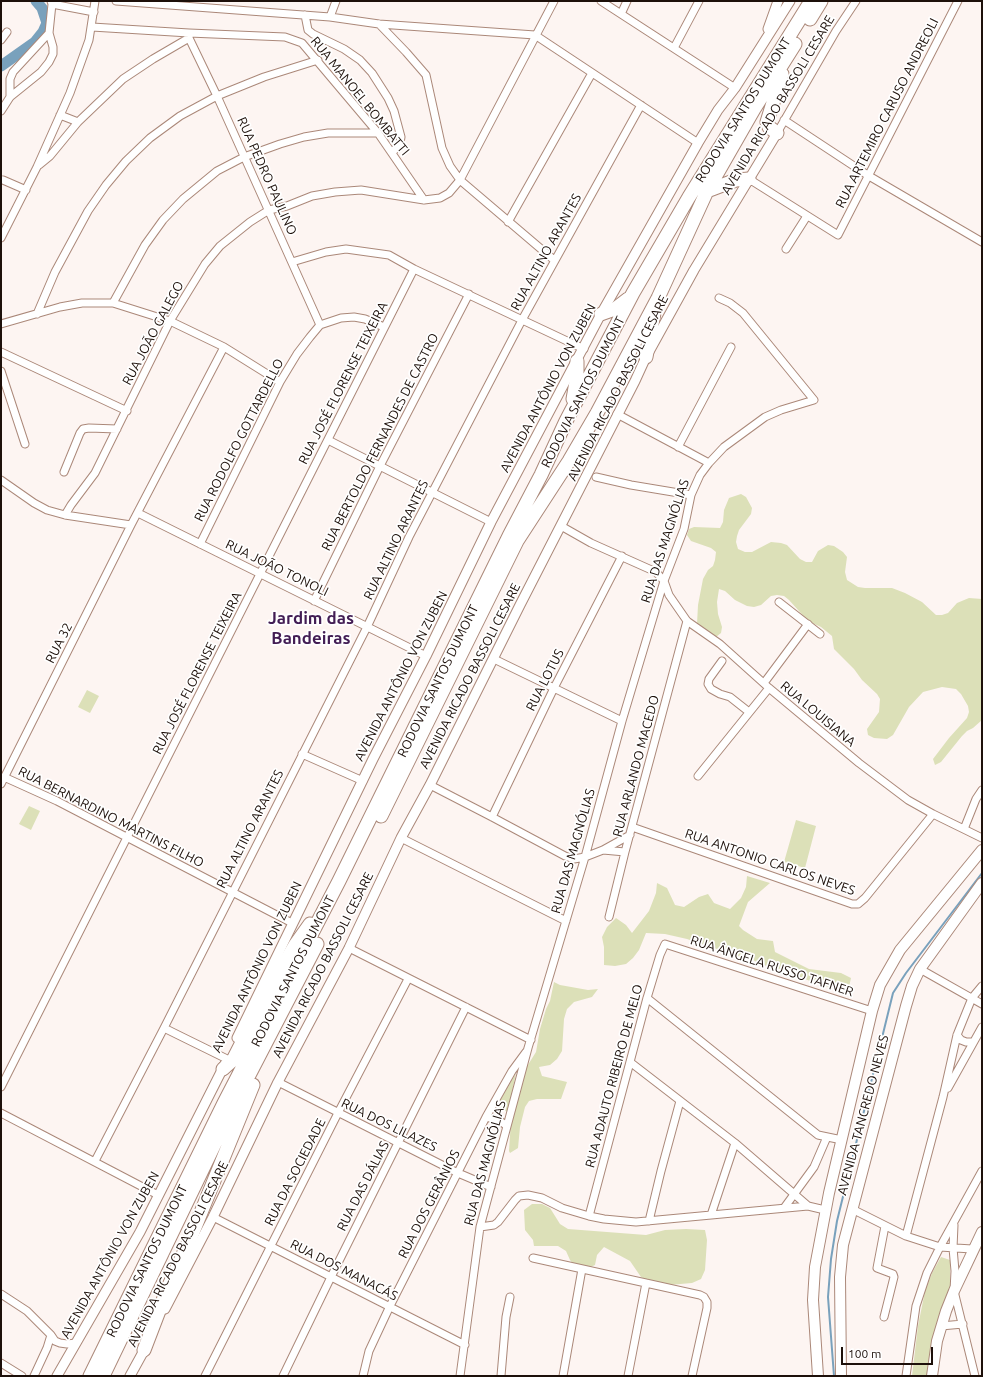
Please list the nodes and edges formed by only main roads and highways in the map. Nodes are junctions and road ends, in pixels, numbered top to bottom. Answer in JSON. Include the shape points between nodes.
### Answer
{"nodes":[{"id":1,"x":811,"y":1,"type":"edge"},
{"id":2,"x":821,"y":1,"type":"edge"},
{"id":3,"x":788,"y":54,"type":"junction"},
{"id":4,"x":777,"y":132,"type":"road end"},
{"id":5,"x":749,"y":179,"type":"road end"},
{"id":6,"x":707,"y":191,"type":"junction"},
{"id":7,"x":633,"y":293,"type":"junction"},
{"id":8,"x":658,"y":298,"type":"junction"},
{"id":9,"x":601,"y":314,"type":"road end"},
{"id":10,"x":646,"y":357,"type":"road end"},
{"id":11,"x":577,"y":361,"type":"road end"},
{"id":12,"x":566,"y":421,"type":"junction"},
{"id":13,"x":982,"y":850,"type":"edge"},
{"id":14,"x":339,"y":881,"type":"junction"},
{"id":15,"x":982,"y":883,"type":"edge"},
{"id":16,"x":266,"y":1044,"type":"junction"},
{"id":17,"x":225,"y":1064,"type":"road end"},
{"id":18,"x":982,"y":1232,"type":"edge"},
{"id":19,"x":144,"y":1350,"type":"road end"},
{"id":20,"x":95,"y":1375,"type":"edge"},
{"id":21,"x":818,"y":1376,"type":"edge"},
{"id":22,"x":841,"y":1376,"type":"edge"},
{"id":23,"x":932,"y":1376,"type":"edge"}],
"edges":[{"from":1,"to":7,"type":"highway","name":"RODOVIA SANTOS DUMONT","via":[[689,197]]},
{"from":2,"to":3,"type":"highway","name":"RODOVIA SANTOS DUMONT"},
{"from":3,"to":4,"type":"highway","via":[[767,120],[769,127]]},
{"from":3,"to":6,"type":"highway","name":"RODOVIA SANTOS DUMONT"},
{"from":5,"to":6,"type":"highway","via":[[736,180]]},
{"from":6,"to":8,"type":"highway","name":"RODOVIA SANTOS DUMONT"},
{"from":7,"to":9,"type":"highway","via":[[620,306]]},
{"from":7,"to":12,"type":"highway","name":"RODOVIA SANTOS DUMONT"},
{"from":8,"to":10,"type":"highway"},
{"from":8,"to":16,"type":"highway","name":"RODOVIA SANTOS DUMONT","via":[[597,413],[517,541]]},
{"from":11,"to":12,"type":"highway","via":[[575,391]]},
{"from":12,"to":14,"type":"highway","name":"RODOVIA SANTOS DUMONT"},
{"from":13,"to":21,"type":"main road","via":[[900,950],[880,985],[825,1210],[815,1267],[814,1326]]},
{"from":14,"to":17,"type":"highway","via":[[291,951],[233,1060]]},
{"from":14,"to":20,"type":"highway","name":"RODOVIA SANTOS DUMONT","via":[[227,1097]]},
{"from":15,"to":22,"type":"main road","name":"AVENIDA TANCREDO NEVES","via":[[920,969],[906,1006],[843,1245]]},
{"from":16,"to":19,"type":"highway","via":[[265,1059]]},
{"from":16,"to":20,"type":"highway","name":"RODOVIA SANTOS DUMONT"},
{"from":18,"to":23,"type":"main road","via":[[954,1290],[941,1326]]}]}
